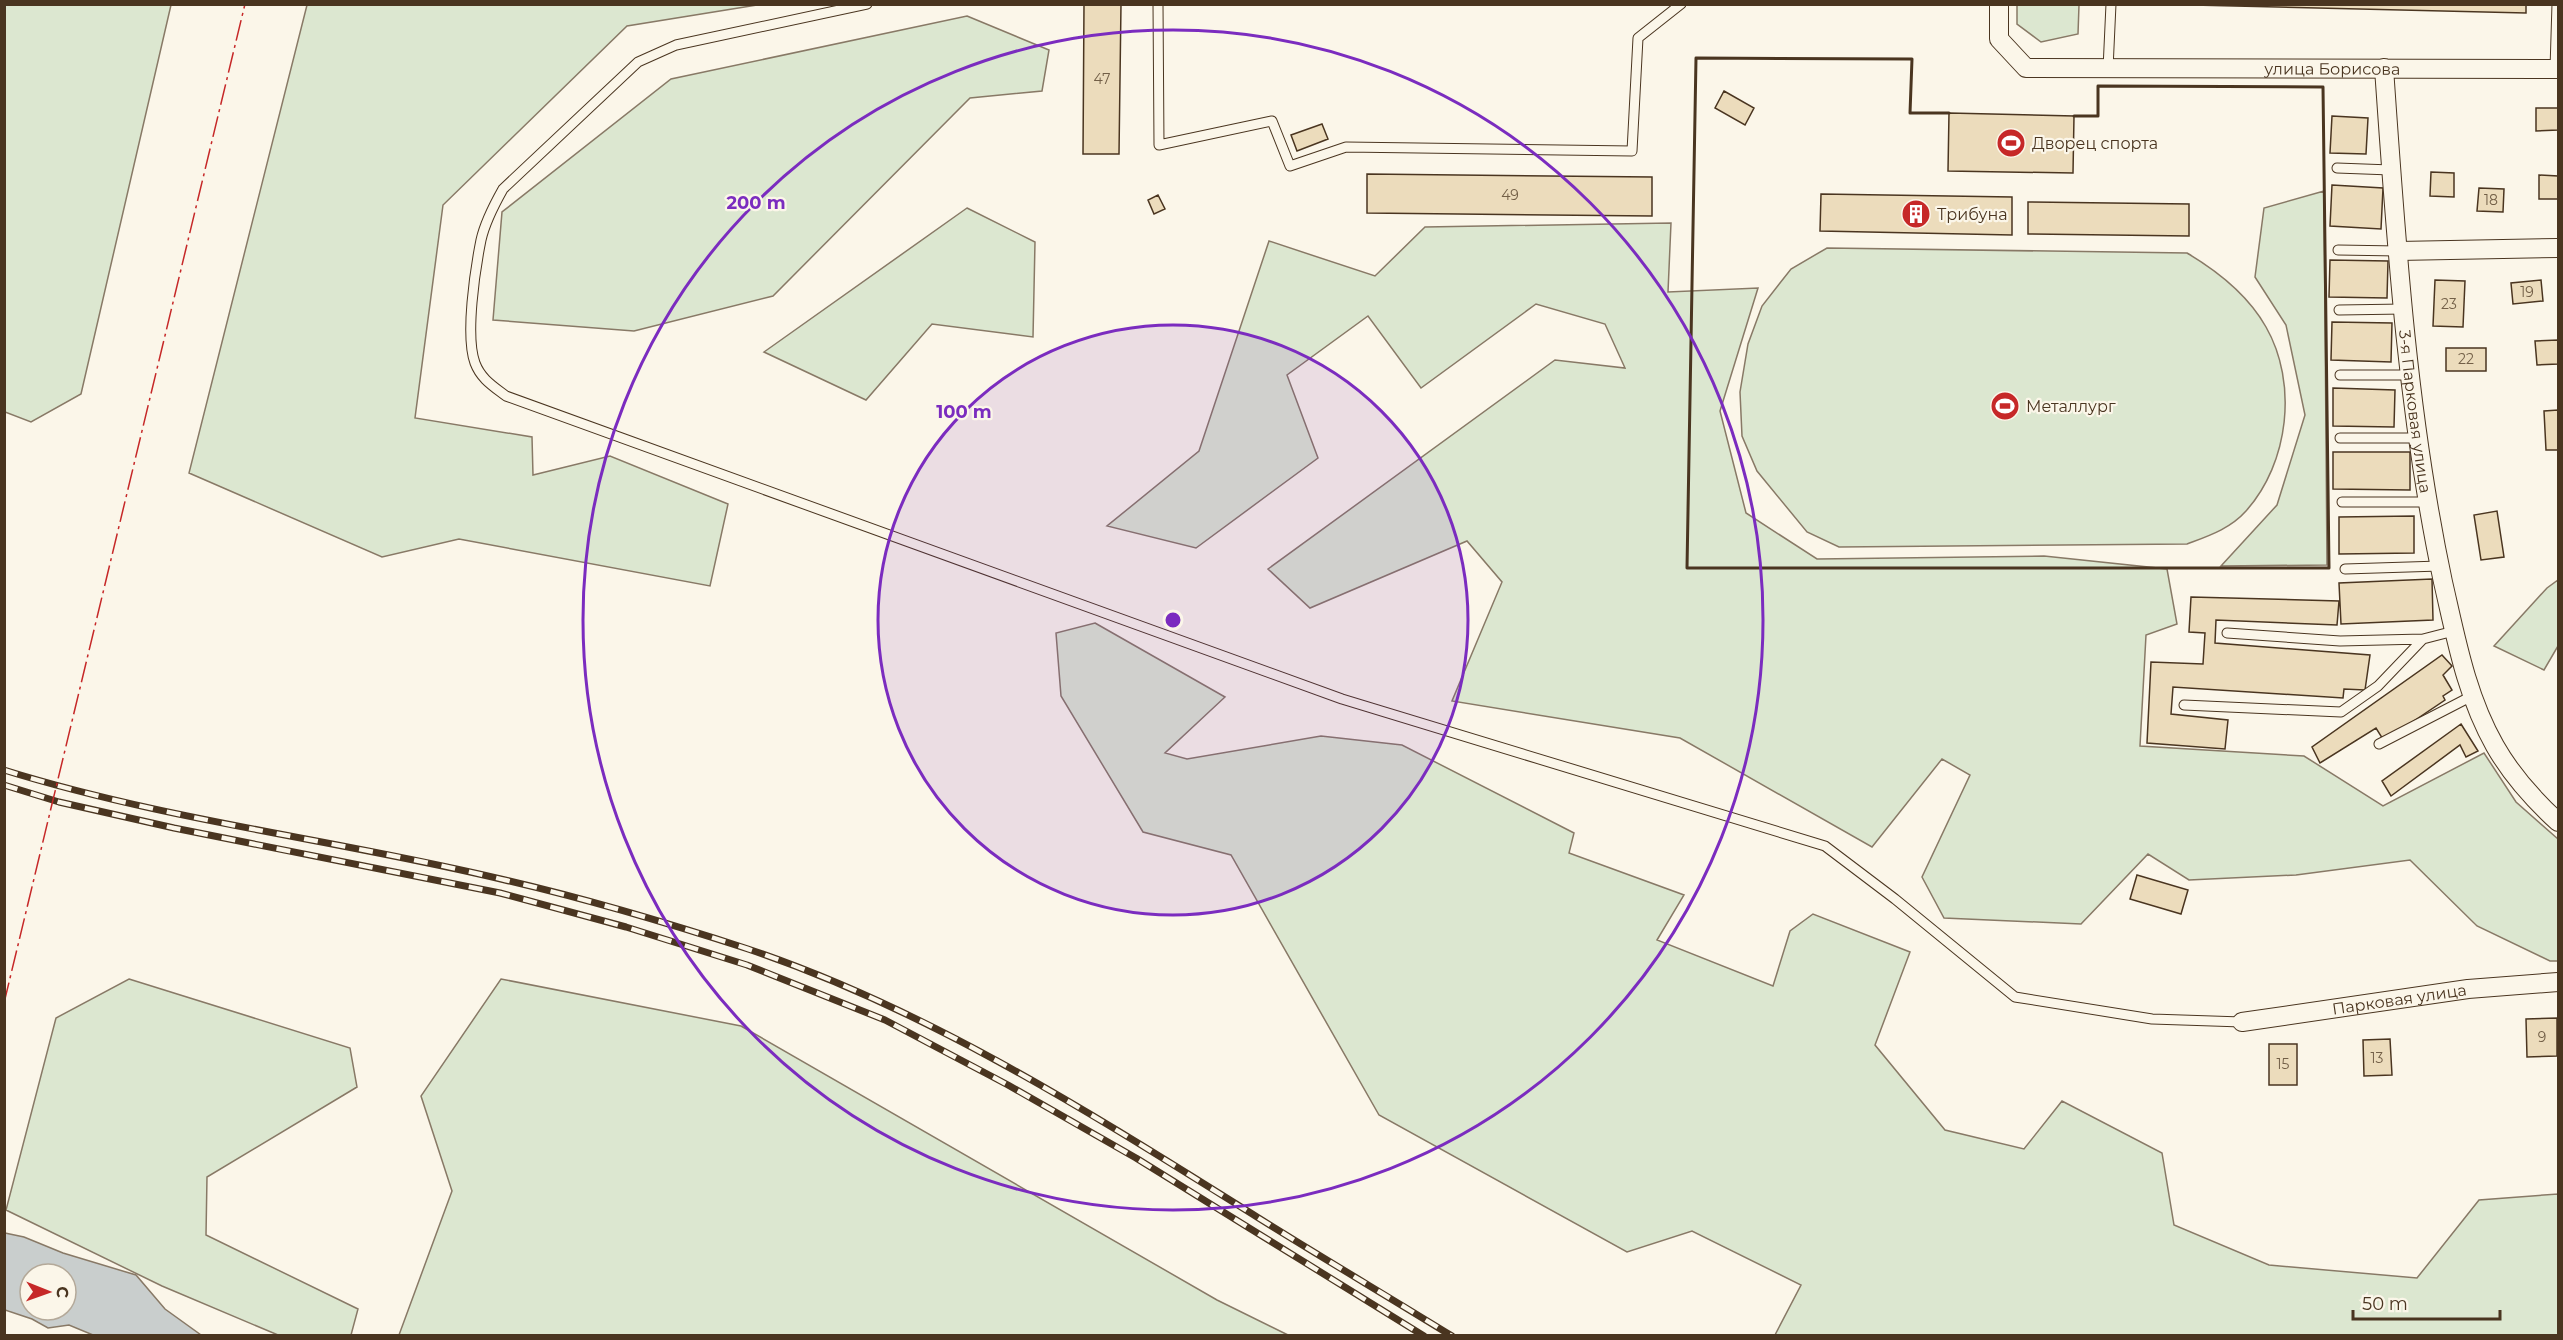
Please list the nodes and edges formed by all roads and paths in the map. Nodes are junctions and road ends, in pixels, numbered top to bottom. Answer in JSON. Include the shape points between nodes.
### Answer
{"nodes":[{"id":1,"x":867,"y":4,"type":"edge"},
{"id":2,"x":1158,"y":4,"type":"edge"},
{"id":3,"x":1681,"y":4,"type":"edge"},
{"id":4,"x":1999,"y":4,"type":"edge"},
{"id":5,"x":2112,"y":4,"type":"edge"},
{"id":6,"x":2557,"y":4,"type":"edge"},
{"id":7,"x":2385,"y":68,"type":"junction"},
{"id":8,"x":2108,"y":69,"type":"junction"},
{"id":9,"x":2557,"y":69,"type":"edge"},
{"id":10,"x":2337,"y":168,"type":"dead end"},
{"id":11,"x":2391,"y":170,"type":"junction"},
{"id":12,"x":2559,"y":248,"type":"edge"},
{"id":13,"x":2338,"y":250,"type":"dead end"},
{"id":14,"x":2398,"y":251,"type":"junction"},
{"id":15,"x":2404,"y":309,"type":"junction"},
{"id":16,"x":2339,"y":310,"type":"dead end"},
{"id":17,"x":2340,"y":375,"type":"dead end"},
{"id":18,"x":2410,"y":375,"type":"junction"},
{"id":19,"x":2340,"y":438,"type":"dead end"},
{"id":20,"x":2418,"y":438,"type":"junction"},
{"id":21,"x":2342,"y":502,"type":"dead end"},
{"id":22,"x":2428,"y":502,"type":"junction"},
{"id":23,"x":2440,"y":566,"type":"junction"},
{"id":24,"x":2345,"y":569,"type":"dead end"},
{"id":25,"x":2454,"y":631,"type":"junction"},
{"id":26,"x":2227,"y":633,"type":"dead end"},
{"id":27,"x":2423,"y":639,"type":"junction"},
{"id":28,"x":2472,"y":696,"type":"junction"},
{"id":29,"x":2184,"y":705,"type":"dead end"},
{"id":30,"x":2379,"y":744,"type":"dead end"},
{"id":31,"x":2559,"y":822,"type":"edge"},
{"id":32,"x":2559,"y":982,"type":"edge"},
{"id":33,"x":2242,"y":1022,"type":"joint"}],
"edges":[{"from":1,"to":33,"type":"lane","via":[[676,45],[638,62],[503,189],[482,239],[471,318],[471,346],[483,379],[506,396],[1342,699],[1825,846],[2015,997],[2152,1019]]},
{"from":2,"to":3,"type":"lane","via":[[1159,145],[1272,121],[1290,166],[1346,147],[1632,151],[1638,38]]},
{"from":4,"to":8,"type":"street","name":"улица Борисова","via":[[1999,39],[2026,68]]},
{"from":5,"to":8,"type":"lane"},
{"from":6,"to":9,"type":"lane"},
{"from":7,"to":8,"type":"street","name":"улица Борисова"},
{"from":7,"to":9,"type":"street","name":"улица Борисова"},
{"from":7,"to":11,"type":"street","name":"3-я Парковая улица"},
{"from":10,"to":11,"type":"lane"},
{"from":11,"to":14,"type":"street","name":"3-я Парковая улица"},
{"from":12,"to":14,"type":"street"},
{"from":13,"to":14,"type":"lane"},
{"from":14,"to":15,"type":"street","name":"3-я Парковая улица"},
{"from":15,"to":16,"type":"lane"},
{"from":15,"to":18,"type":"street","name":"3-я Парковая улица"},
{"from":17,"to":18,"type":"lane"},
{"from":18,"to":20,"type":"street","name":"3-я Парковая улица"},
{"from":19,"to":20,"type":"lane"},
{"from":20,"to":22,"type":"street","name":"3-я Парковая улица"},
{"from":21,"to":22,"type":"lane"},
{"from":22,"to":23,"type":"street","name":"3-я Парковая улица"},
{"from":23,"to":24,"type":"lane"},
{"from":23,"to":25,"type":"street","name":"3-я Парковая улица"},
{"from":25,"to":27,"type":"lane"},
{"from":25,"to":28,"type":"street","name":"3-я Парковая улица"},
{"from":26,"to":27,"type":"lane","via":[[2340,641]]},
{"from":27,"to":29,"type":"lane","via":[[2378,686],[2341,712]]},
{"from":28,"to":30,"type":"lane"},
{"from":28,"to":31,"type":"street","name":"3-я Парковая улица","via":[[2494,745],[2517,782]]},
{"from":32,"to":33,"type":"street","name":"Парковая улица","via":[[2468,989]]}]}
